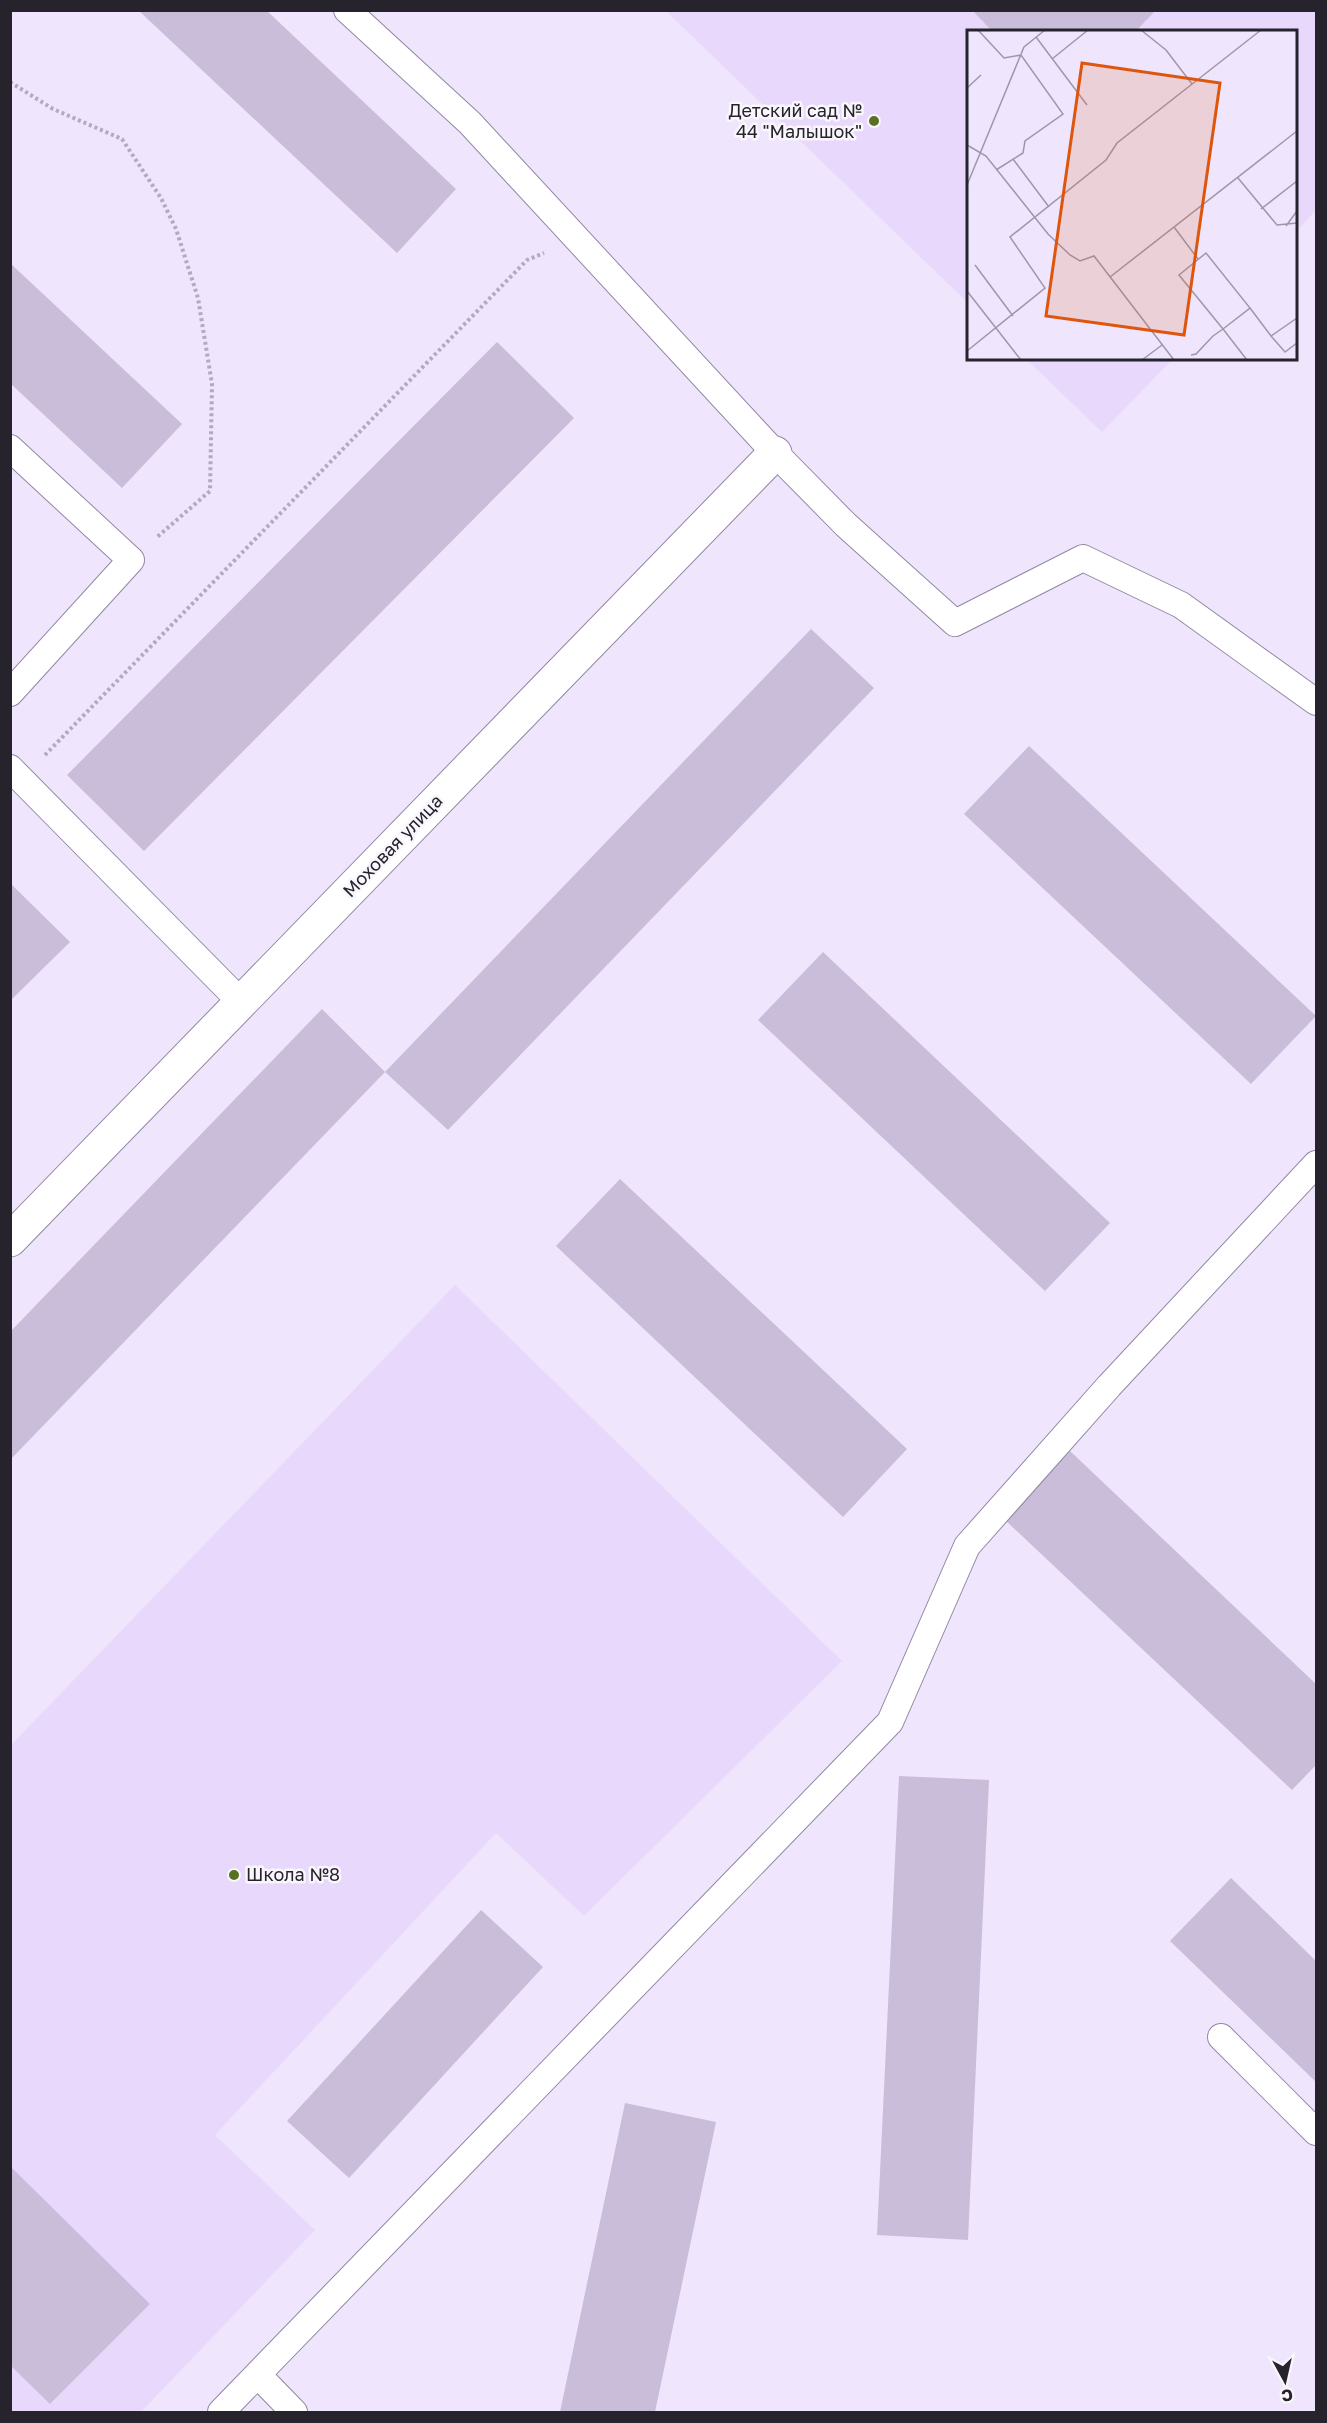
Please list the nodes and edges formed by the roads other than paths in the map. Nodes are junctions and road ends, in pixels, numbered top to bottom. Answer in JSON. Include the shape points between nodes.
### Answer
{"nodes":[{"id":1,"x":347,"y":10,"type":"edge"},
{"id":2,"x":10,"y":448,"type":"edge"},
{"id":3,"x":775,"y":453,"type":"junction"},
{"id":4,"x":10,"y":693,"type":"edge"},
{"id":5,"x":1317,"y":702,"type":"edge"},
{"id":6,"x":16,"y":774,"type":"edge"},
{"id":7,"x":241,"y":1002,"type":"junction"},
{"id":8,"x":1317,"y":1164,"type":"edge"},
{"id":9,"x":10,"y":1240,"type":"edge"},
{"id":10,"x":1221,"y":2037,"type":"dead end"},
{"id":11,"x":1317,"y":2132,"type":"edge"},
{"id":12,"x":258,"y":2374,"type":"junction"},
{"id":13,"x":221,"y":2412,"type":"edge"},
{"id":14,"x":294,"y":2412,"type":"edge"}],
"edges":[{"from":1,"to":3,"type":"lane","via":[[470,123]]},
{"from":2,"to":4,"type":"lane","via":[[131,560]]},
{"from":3,"to":5,"type":"lane","via":[[846,525],[955,623],[1083,558],[1181,606]]},
{"from":3,"to":7,"type":"street","name":"Моховая улица"},
{"from":6,"to":7,"type":"lane"},
{"from":7,"to":9,"type":"street","name":"Моховая улица"},
{"from":8,"to":12,"type":"lane","via":[[1109,1386],[967,1546],[890,1722]]},
{"from":10,"to":11,"type":"lane"},
{"from":12,"to":13,"type":"lane"},
{"from":12,"to":14,"type":"lane"}]}
